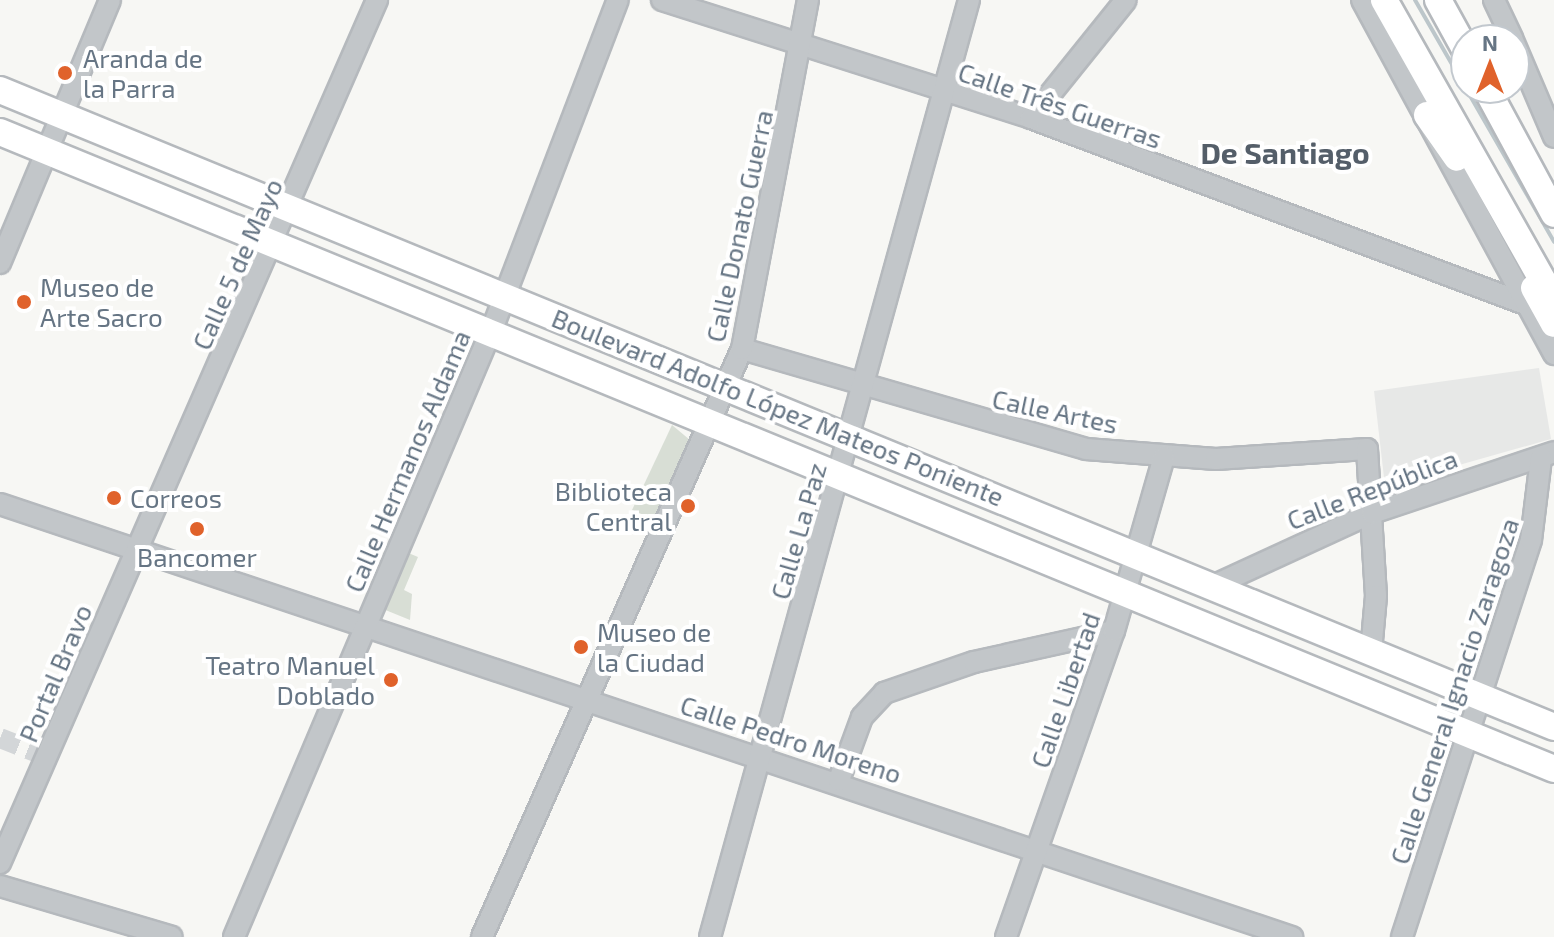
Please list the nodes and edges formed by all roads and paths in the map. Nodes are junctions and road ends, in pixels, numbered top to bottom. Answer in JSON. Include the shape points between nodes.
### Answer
{"nodes":[{"id":1,"x":110,"y":0,"type":"edge"},
{"id":2,"x":377,"y":0,"type":"edge"},
{"id":3,"x":618,"y":0,"type":"edge"},
{"id":4,"x":662,"y":0,"type":"edge"},
{"id":5,"x":808,"y":0,"type":"edge"},
{"id":6,"x":969,"y":0,"type":"edge"},
{"id":7,"x":1126,"y":0,"type":"edge"},
{"id":8,"x":1362,"y":0,"type":"edge"},
{"id":9,"x":1384,"y":0,"type":"edge"},
{"id":10,"x":1438,"y":0,"type":"edge"},
{"id":11,"x":1494,"y":0,"type":"edge"},
{"id":12,"x":1451,"y":24,"type":"edge"},
{"id":13,"x":1505,"y":24,"type":"edge"},
{"id":14,"x":798,"y":48,"type":"junction"},
{"id":15,"x":1530,"y":81,"type":"edge"},
{"id":16,"x":0,"y":90,"type":"edge"},
{"id":17,"x":944,"y":91,"type":"junction"},
{"id":18,"x":1495,"y":104,"type":"edge"},
{"id":19,"x":1427,"y":115,"type":"junction"},
{"id":20,"x":65,"y":117,"type":"junction"},
{"id":21,"x":1031,"y":118,"type":"junction"},
{"id":22,"x":0,"y":132,"type":"edge"},
{"id":23,"x":1554,"y":137,"type":"edge"},
{"id":24,"x":49,"y":153,"type":"junction"},
{"id":25,"x":291,"y":208,"type":"junction"},
{"id":26,"x":1554,"y":214,"type":"edge"},
{"id":27,"x":276,"y":244,"type":"junction"},
{"id":28,"x":0,"y":263,"type":"edge"},
{"id":29,"x":504,"y":297,"type":"junction"},
{"id":30,"x":1554,"y":300,"type":"edge"},
{"id":31,"x":1528,"y":305,"type":"junction"},
{"id":32,"x":1554,"y":324,"type":"edge"},
{"id":33,"x":490,"y":332,"type":"junction"},
{"id":34,"x":742,"y":349,"type":"junction"},
{"id":35,"x":1554,"y":354,"type":"edge"},
{"id":36,"x":727,"y":385,"type":"junction"},
{"id":37,"x":866,"y":390,"type":"junction"},
{"id":38,"x":710,"y":422,"type":"junction"},
{"id":39,"x":852,"y":436,"type":"junction"},
{"id":40,"x":1547,"y":455,"type":"edge"},
{"id":41,"x":1164,"y":457,"type":"junction"},
{"id":42,"x":842,"y":472,"type":"junction"},
{"id":43,"x":0,"y":504,"type":"edge"},
{"id":44,"x":1372,"y":513,"type":"junction"},
{"id":45,"x":136,"y":546,"type":"junction"},
{"id":46,"x":1139,"y":554,"type":"junction"},
{"id":47,"x":1213,"y":586,"type":"junction"},
{"id":48,"x":1128,"y":590,"type":"junction"},
{"id":49,"x":366,"y":624,"type":"junction"},
{"id":50,"x":1114,"y":631,"type":"junction"},
{"id":51,"x":1371,"y":652,"type":"junction"},
{"id":52,"x":1477,"y":695,"type":"junction"},
{"id":53,"x":588,"y":700,"type":"junction"},
{"id":54,"x":1554,"y":727,"type":"edge"},
{"id":55,"x":1465,"y":735,"type":"junction"},
{"id":56,"x":759,"y":755,"type":"junction"},
{"id":57,"x":1554,"y":769,"type":"edge"},
{"id":58,"x":839,"y":780,"type":"junction"},
{"id":59,"x":1037,"y":850,"type":"junction"},
{"id":60,"x":0,"y":863,"type":"edge"},
{"id":61,"x":0,"y":886,"type":"edge"},
{"id":62,"x":1247,"y":930,"type":"edge"},
{"id":63,"x":172,"y":937,"type":"edge"},
{"id":64,"x":234,"y":937,"type":"edge"},
{"id":65,"x":482,"y":937,"type":"edge"},
{"id":66,"x":710,"y":937,"type":"edge"},
{"id":67,"x":1006,"y":937,"type":"edge"},
{"id":68,"x":1292,"y":937,"type":"edge"},
{"id":69,"x":1402,"y":937,"type":"edge"}],
"edges":[{"from":1,"to":20,"type":"street"},
{"from":2,"to":25,"type":"street","name":"Calle 5 de Mayo"},
{"from":3,"to":29,"type":"street","name":"Calle Hermanos Aldama"},
{"from":4,"to":14,"type":"street","name":"Calle Três Guerras"},
{"from":5,"to":14,"type":"street","name":"Calle Donato Guerra"},
{"from":6,"to":17,"type":"street","name":"Calle La Paz"},
{"from":7,"to":21,"type":"street"},
{"from":8,"to":19,"type":"street"},
{"from":9,"to":30,"type":"main road"},
{"from":10,"to":12,"type":"main road"},
{"from":11,"to":13,"type":"street"},
{"from":14,"to":17,"type":"street","name":"Calle Três Guerras"},
{"from":14,"to":34,"type":"street","name":"Calle Donato Guerra"},
{"from":15,"to":23,"type":"street"},
{"from":16,"to":20,"type":"main road","name":"Boulevard Adolfo López Mateos Poniente"},
{"from":17,"to":21,"type":"street","name":"Calle Três Guerras"},
{"from":17,"to":37,"type":"street","name":"Calle La Paz"},
{"from":18,"to":26,"type":"main road"},
{"from":19,"to":31,"type":"street"},
{"from":19,"to":32,"type":"main road","via":[[1487,203]]},
{"from":20,"to":24,"type":"street"},
{"from":20,"to":25,"type":"main road","name":"Boulevard Adolfo López Mateos Poniente"},
{"from":21,"to":31,"type":"street","name":"Calle Três Guerras"},
{"from":22,"to":24,"type":"main road","name":"Boulevard Adolfo López Mateos Poniente"},
{"from":24,"to":27,"type":"main road","name":"Boulevard Adolfo López Mateos Poniente"},
{"from":24,"to":28,"type":"street"},
{"from":25,"to":27,"type":"street","name":"Calle 5 de Mayo"},
{"from":25,"to":29,"type":"main road","name":"Boulevard Adolfo López Mateos Poniente"},
{"from":27,"to":33,"type":"main road","name":"Boulevard Adolfo López Mateos Poniente"},
{"from":27,"to":45,"type":"street","name":"Calle 5 de Mayo"},
{"from":29,"to":33,"type":"street","name":"Calle Hermanos Aldama"},
{"from":29,"to":36,"type":"main road","name":"Boulevard Adolfo López Mateos Poniente"},
{"from":31,"to":35,"type":"street"},
{"from":33,"to":38,"type":"main road","name":"Boulevard Adolfo López Mateos Poniente"},
{"from":33,"to":49,"type":"street","name":"Calle Hermanos Aldama"},
{"from":34,"to":36,"type":"street","name":"Calle Donato Guerra"},
{"from":34,"to":37,"type":"street","name":"Calle Artes"},
{"from":36,"to":38,"type":"street","name":"Calle Donato Guerra"},
{"from":36,"to":39,"type":"main road","name":"Boulevard Adolfo López Mateos Poniente"},
{"from":37,"to":39,"type":"street","name":"Calle La Paz"},
{"from":37,"to":41,"type":"street","name":"Calle Artes","via":[[1086,449]]},
{"from":38,"to":42,"type":"main road","name":"Boulevard Adolfo López Mateos Poniente"},
{"from":38,"to":53,"type":"street","name":"Calle Donato Guerra"},
{"from":39,"to":42,"type":"street","name":"Calle La Paz"},
{"from":39,"to":46,"type":"main road","name":"Boulevard Adolfo López Mateos Poniente"},
{"from":40,"to":44,"type":"street","name":"Calle República"},
{"from":40,"to":52,"type":"street","name":"Calle General Ignacio Zaragoza","via":[[1539,510]]},
{"from":41,"to":44,"type":"street","name":"Calle Artes","via":[[1367,449]]},
{"from":41,"to":46,"type":"street","name":"Calle Libertad"},
{"from":42,"to":48,"type":"main road","name":"Boulevard Adolfo López Mateos Poniente"},
{"from":42,"to":56,"type":"street","name":"Calle La Paz"},
{"from":43,"to":45,"type":"street","name":"Calle Pedro Moreno"},
{"from":44,"to":47,"type":"street","name":"Calle República"},
{"from":44,"to":51,"type":"street"},
{"from":45,"to":49,"type":"street","name":"Calle Pedro Moreno"},
{"from":45,"to":60,"type":"street","name":"Portal Bravo"},
{"from":46,"to":47,"type":"main road","name":"Boulevard Adolfo López Mateos Poniente"},
{"from":46,"to":48,"type":"street","name":"Calle Libertad"},
{"from":47,"to":51,"type":"main road","name":"Boulevard Adolfo López Mateos Poniente"},
{"from":48,"to":50,"type":"street","name":"Calle Libertad"},
{"from":48,"to":55,"type":"main road","name":"Boulevard Adolfo López Mateos Poniente"},
{"from":49,"to":53,"type":"street","name":"Calle Pedro Moreno"},
{"from":49,"to":64,"type":"street","name":"Calle Hermanos Aldama"},
{"from":50,"to":58,"type":"street","via":[[974,662],[884,693],[862,717]]},
{"from":50,"to":59,"type":"street","name":"Calle Libertad"},
{"from":51,"to":52,"type":"main road","name":"Boulevard Adolfo López Mateos Poniente"},
{"from":52,"to":54,"type":"main road","name":"Boulevard Adolfo López Mateos Poniente"},
{"from":52,"to":55,"type":"street","name":"Calle General Ignacio Zaragoza"},
{"from":53,"to":56,"type":"street","name":"Calle Pedro Moreno"},
{"from":53,"to":65,"type":"street","name":"Calle Donato Guerra"},
{"from":55,"to":57,"type":"main road","name":"Boulevard Adolfo López Mateos Poniente"},
{"from":55,"to":69,"type":"street","name":"Calle General Ignacio Zaragoza"},
{"from":56,"to":58,"type":"street","name":"Calle Pedro Moreno"},
{"from":56,"to":66,"type":"street","name":"Calle La Paz"},
{"from":58,"to":59,"type":"street","name":"Calle Pedro Moreno"},
{"from":59,"to":62,"type":"street","name":"Calle Pedro Moreno"},
{"from":59,"to":67,"type":"street","name":"Calle Libertad"},
{"from":61,"to":63,"type":"street"},
{"from":62,"to":68,"type":"street","name":"Calle Pedro Moreno"}]}
